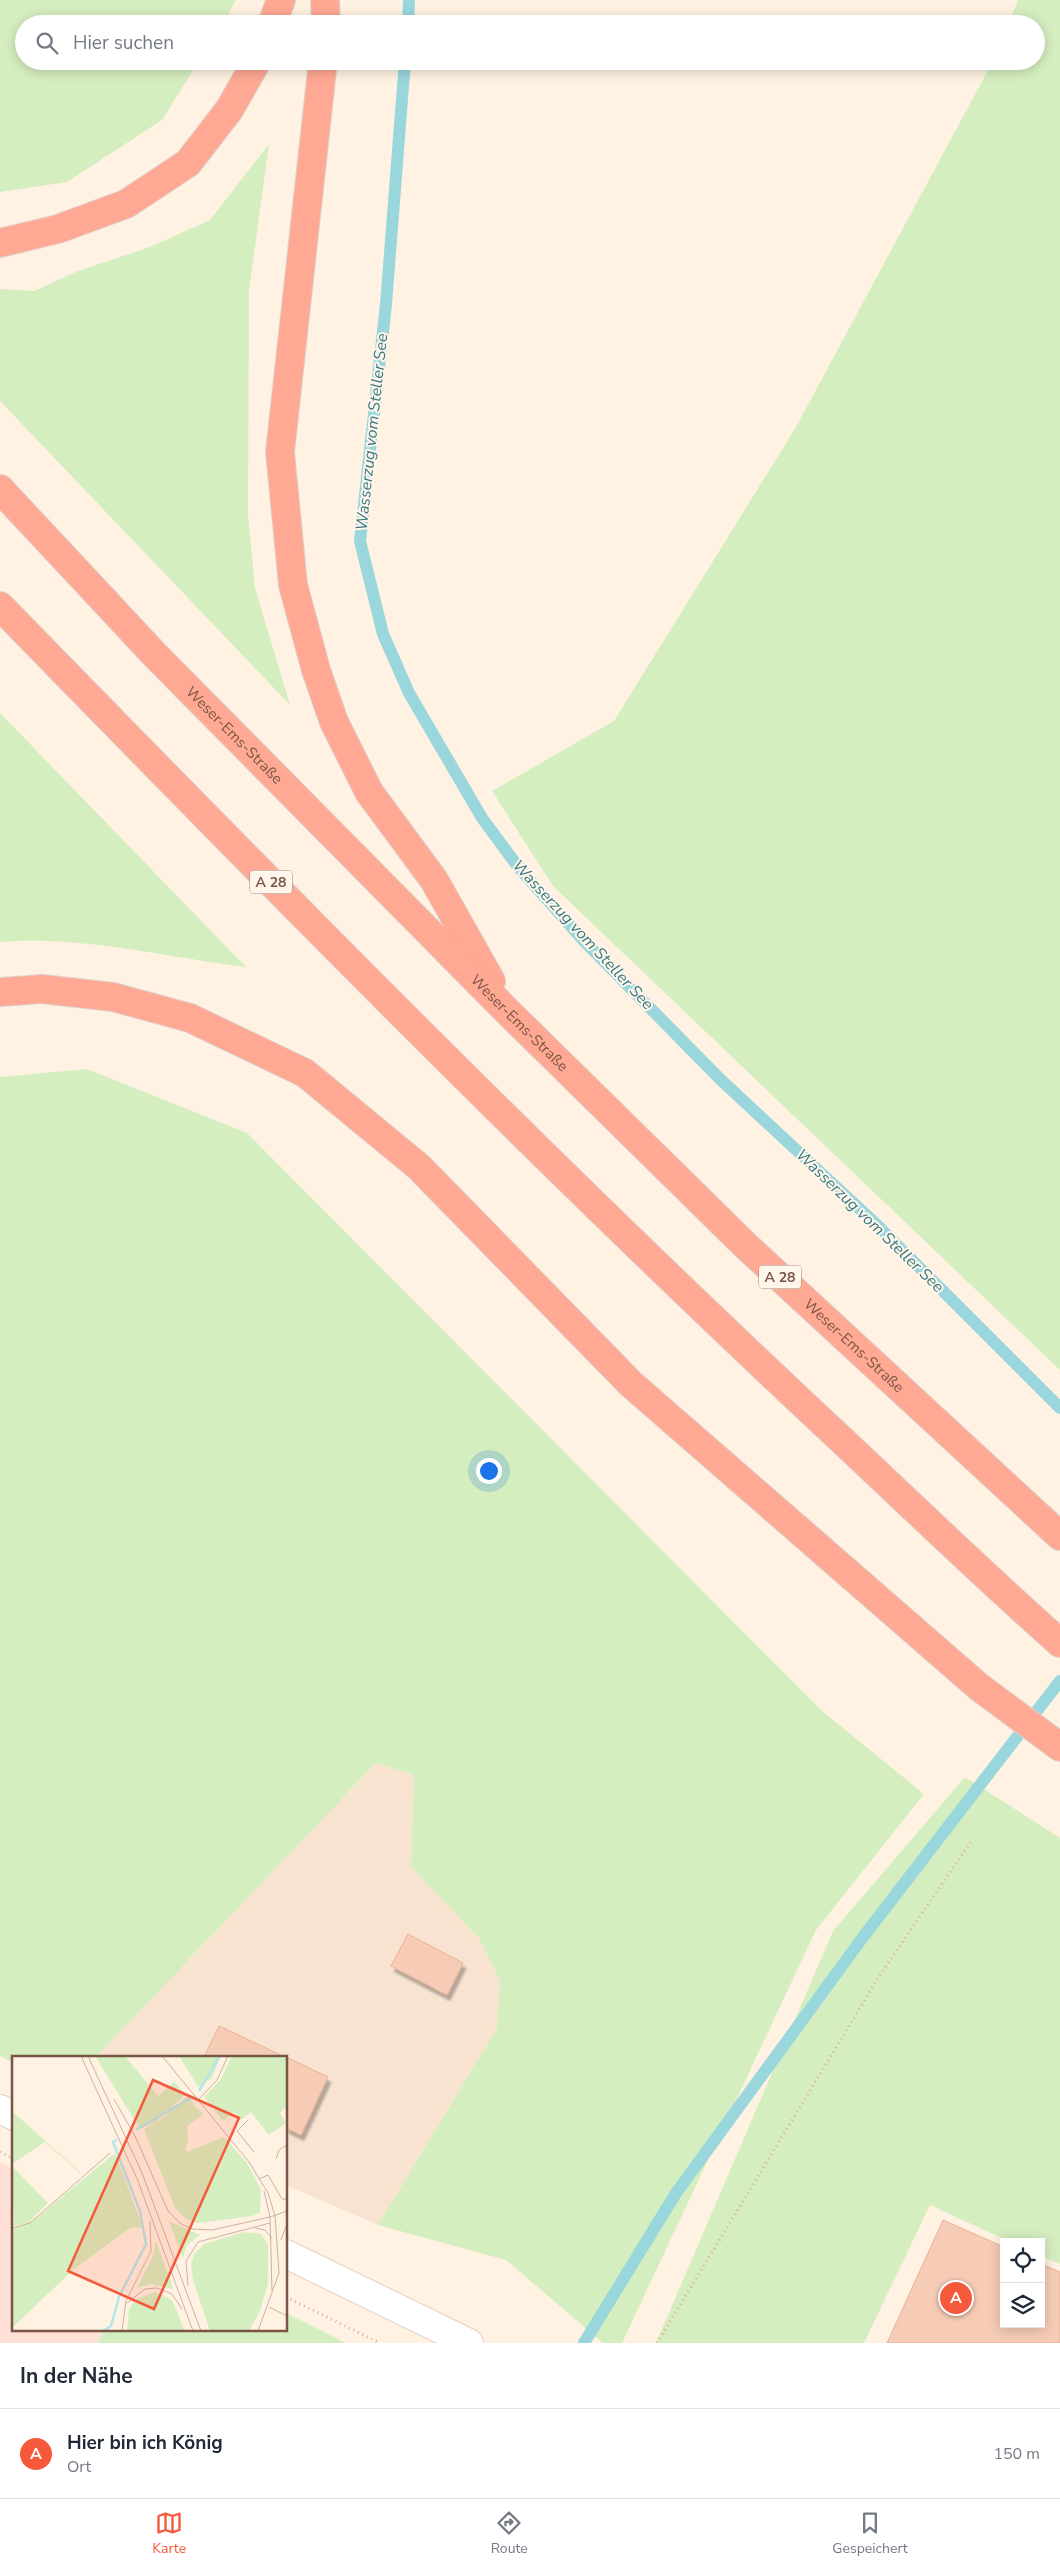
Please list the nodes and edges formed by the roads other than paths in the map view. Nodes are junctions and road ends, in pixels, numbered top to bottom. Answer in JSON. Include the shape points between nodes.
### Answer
{"nodes":[{"id":1,"x":281,"y":0,"type":"edge"},
{"id":2,"x":325,"y":0,"type":"edge"},
{"id":3,"x":275,"y":15,"type":"edge"},
{"id":4,"x":326,"y":15,"type":"edge"},
{"id":5,"x":252,"y":70,"type":"edge"},
{"id":6,"x":322,"y":70,"type":"edge"},
{"id":7,"x":0,"y":243,"type":"edge"},
{"id":8,"x":0,"y":489,"type":"edge"},
{"id":9,"x":0,"y":606,"type":"edge"},
{"id":10,"x":0,"y":992,"type":"edge"},
{"id":11,"x":508,"y":1011,"type":"junction"},
{"id":12,"x":1060,"y":1536,"type":"edge"},
{"id":13,"x":1060,"y":1643,"type":"edge"},
{"id":14,"x":1051,"y":1740,"type":"edge"},
{"id":15,"x":0,"y":2109,"type":"edge"},
{"id":16,"x":12,"y":2115,"type":"edge"},
{"id":17,"x":288,"y":2255,"type":"edge"},
{"id":18,"x":469,"y":2343,"type":"edge"}],
"edges":[{"from":1,"to":3,"type":"highway"},
{"from":2,"to":4,"type":"highway"},
{"from":5,"to":7,"type":"highway","via":[[229,110],[188,163],[126,204],[58,229]]},
{"from":6,"to":11,"type":"highway","via":[[280,452],[293,585],[334,722],[369,792],[434,880]]},
{"from":8,"to":11,"type":"highway","name":"Weser-Ems-Straße","number":"A 28","via":[[155,656]]},
{"from":9,"to":13,"type":"highway","number":"A 28","via":[[182,794],[544,1157]]},
{"from":10,"to":14,"type":"highway","via":[[42,989],[114,997],[152,1007],[190,1018],[305,1073],[419,1167],[631,1384],[979,1687]]},
{"from":11,"to":12,"type":"highway","name":"Weser-Ems-Straße","number":"A 28","via":[[745,1245]]},
{"from":15,"to":16,"type":"street"},
{"from":17,"to":18,"type":"street"}]}
